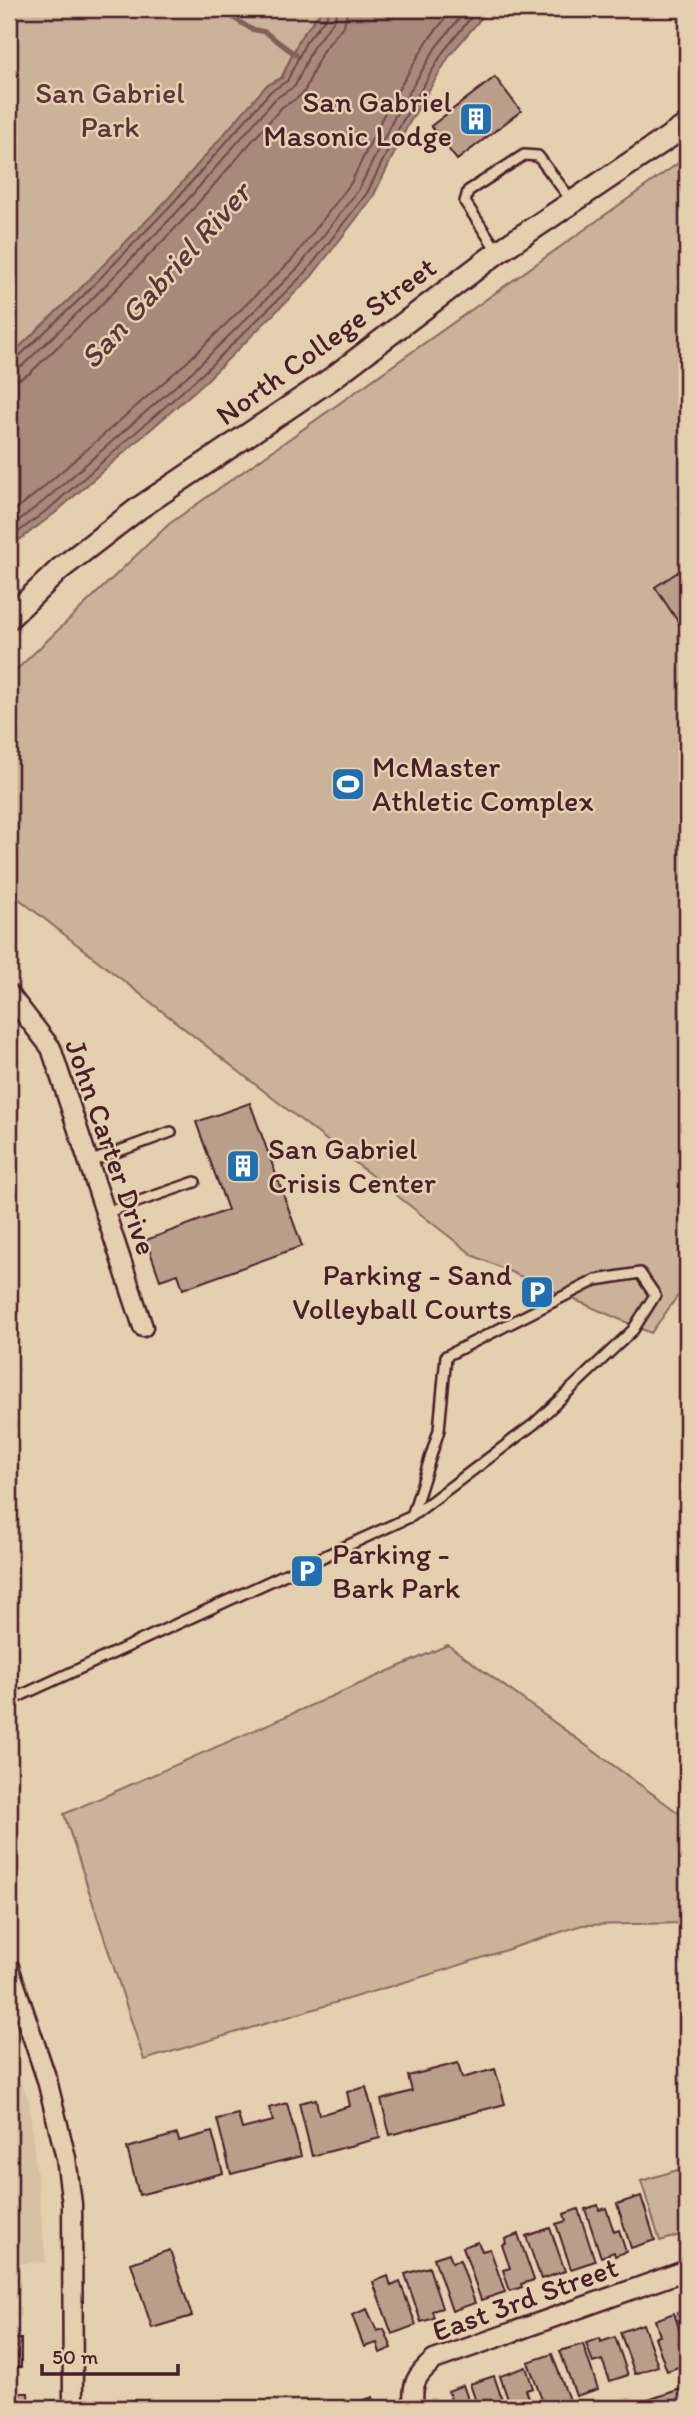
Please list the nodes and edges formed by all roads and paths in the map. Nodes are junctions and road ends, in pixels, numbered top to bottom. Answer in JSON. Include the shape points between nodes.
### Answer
{"nodes":[{"id":1,"x":687,"y":125,"type":"edge"},
{"id":2,"x":572,"y":201,"type":"junction"},
{"id":3,"x":498,"y":252,"type":"junction"},
{"id":4,"x":9,"y":618,"type":"edge"},
{"id":5,"x":9,"y":994,"type":"edge"},
{"id":6,"x":171,"y":1132,"type":"dead end"},
{"id":7,"x":89,"y":1162,"type":"junction"},
{"id":8,"x":195,"y":1182,"type":"dead end"},
{"id":9,"x":105,"y":1213,"type":"junction"},
{"id":10,"x":143,"y":1327,"type":"dead end"},
{"id":11,"x":412,"y":1516,"type":"junction"},
{"id":12,"x":9,"y":1701,"type":"edge"},
{"id":13,"x":9,"y":1967,"type":"edge"},
{"id":14,"x":687,"y":2270,"type":"edge"},
{"id":15,"x":73,"y":2408,"type":"edge"},
{"id":16,"x":414,"y":2408,"type":"edge"}],
"edges":[{"from":1,"to":2,"type":"street","name":"North College Street"},
{"from":2,"to":3,"type":"street","name":"North College Street"},
{"from":2,"to":3,"type":"lane","via":[[538,156],[524,155],[468,191],[465,202]]},
{"from":3,"to":4,"type":"street","name":"North College Street","via":[[331,379],[102,536]]},
{"from":5,"to":7,"type":"street","name":"John Carter Drive","via":[[51,1048]]},
{"from":6,"to":7,"type":"lane"},
{"from":7,"to":9,"type":"street","name":"John Carter Drive"},
{"from":8,"to":9,"type":"lane"},
{"from":9,"to":10,"type":"street","name":"John Carter Drive"},
{"from":11,"to":11,"type":"lane","via":[[534,1424],[633,1330],[655,1295],[640,1273],[596,1280],[446,1356],[439,1430]]},
{"from":11,"to":12,"type":"lane"},
{"from":13,"to":15,"type":"street","via":[[47,2080],[66,2158],[72,2204]]},
{"from":14,"to":16,"type":"street","name":"East 3rd Street","via":[[434,2360],[420,2372],[412,2391]]}]}
